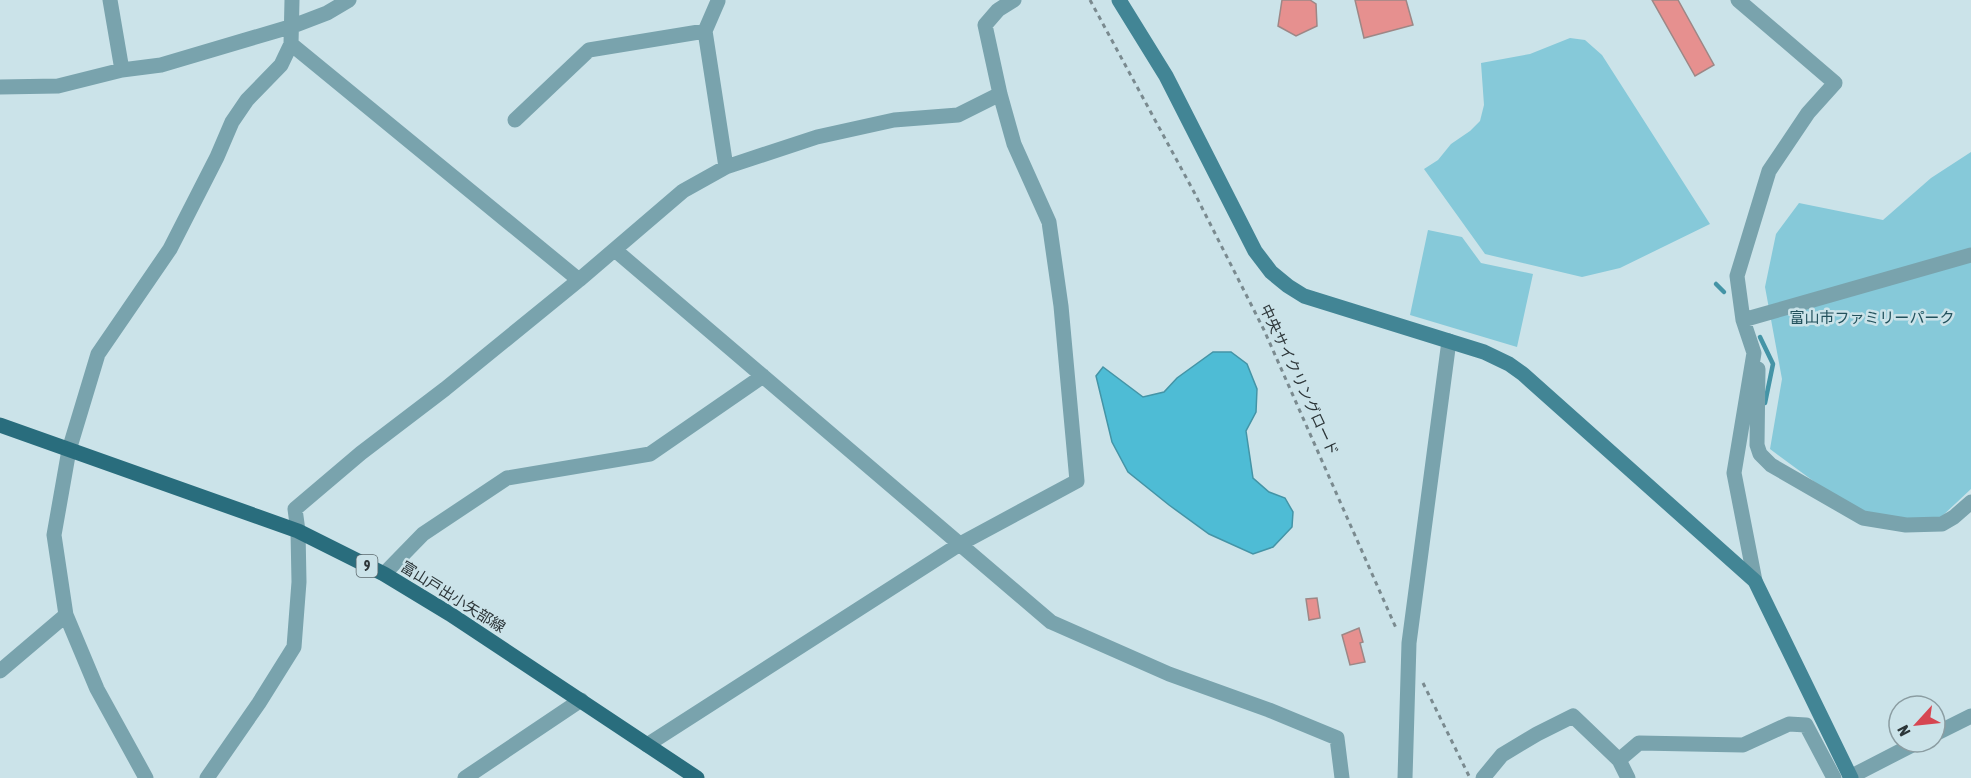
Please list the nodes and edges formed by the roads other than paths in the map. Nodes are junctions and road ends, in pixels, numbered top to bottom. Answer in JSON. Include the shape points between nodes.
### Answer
{"nodes":[{"id":1,"x":110,"y":0,"type":"edge"},
{"id":2,"x":292,"y":0,"type":"edge"},
{"id":3,"x":349,"y":0,"type":"edge"},
{"id":4,"x":717,"y":0,"type":"edge"},
{"id":5,"x":1014,"y":0,"type":"edge"},
{"id":6,"x":1119,"y":0,"type":"edge"},
{"id":7,"x":1738,"y":0,"type":"edge"},
{"id":8,"x":293,"y":26,"type":"junction"},
{"id":9,"x":705,"y":31,"type":"junction"},
{"id":10,"x":291,"y":44,"type":"junction"},
{"id":11,"x":122,"y":70,"type":"junction"},
{"id":12,"x":0,"y":87,"type":"edge"},
{"id":13,"x":1000,"y":94,"type":"junction"},
{"id":14,"x":514,"y":120,"type":"dead end"},
{"id":15,"x":726,"y":167,"type":"junction"},
{"id":16,"x":615,"y":250,"type":"junction"},
{"id":17,"x":1971,"y":255,"type":"edge"},
{"id":18,"x":579,"y":280,"type":"junction"},
{"id":19,"x":1743,"y":321,"type":"junction"},
{"id":20,"x":1449,"y":342,"type":"junction"},
{"id":21,"x":1754,"y":353,"type":"junction"},
{"id":22,"x":763,"y":376,"type":"junction"},
{"id":23,"x":0,"y":425,"type":"edge"},
{"id":24,"x":69,"y":450,"type":"junction"},
{"id":25,"x":1971,"y":502,"type":"edge"},
{"id":26,"x":298,"y":531,"type":"junction"},
{"id":27,"x":960,"y":544,"type":"junction"},
{"id":28,"x":384,"y":574,"type":"junction"},
{"id":29,"x":1755,"y":581,"type":"junction"},
{"id":30,"x":66,"y":615,"type":"junction"},
{"id":31,"x":0,"y":671,"type":"edge"},
{"id":32,"x":581,"y":700,"type":"junction"},
{"id":33,"x":1971,"y":716,"type":"edge"},
{"id":34,"x":1947,"y":728,"type":"edge"},
{"id":35,"x":647,"y":745,"type":"junction"},
{"id":36,"x":1895,"y":754,"type":"edge"},
{"id":37,"x":1619,"y":760,"type":"junction"},
{"id":38,"x":1851,"y":777,"type":"edge"},
{"id":39,"x":146,"y":778,"type":"edge"},
{"id":40,"x":207,"y":778,"type":"edge"},
{"id":41,"x":465,"y":778,"type":"edge"},
{"id":42,"x":697,"y":778,"type":"edge"},
{"id":43,"x":1342,"y":778,"type":"edge"},
{"id":44,"x":1405,"y":778,"type":"edge"},
{"id":45,"x":1483,"y":778,"type":"edge"},
{"id":46,"x":1628,"y":778,"type":"edge"},
{"id":47,"x":1834,"y":778,"type":"edge"}],
"edges":[{"from":1,"to":11,"type":"street"},
{"from":2,"to":8,"type":"street"},
{"from":3,"to":8,"type":"street"},
{"from":4,"to":9,"type":"street"},
{"from":5,"to":13,"type":"street","via":[[985,25]]},
{"from":6,"to":20,"type":"street","via":[[1166,76],[1255,251],[1271,272],[1319,302]]},
{"from":7,"to":19,"type":"street","via":[[1835,82],[1808,113],[1769,171],[1737,276]]},
{"from":8,"to":10,"type":"street"},
{"from":8,"to":11,"type":"street","via":[[161,65]]},
{"from":9,"to":14,"type":"street","via":[[590,50]]},
{"from":9,"to":15,"type":"street"},
{"from":10,"to":18,"type":"street"},
{"from":10,"to":24,"type":"street","via":[[281,65],[232,122],[170,249],[98,354]]},
{"from":11,"to":12,"type":"street","via":[[58,86]]},
{"from":13,"to":15,"type":"street","via":[[958,115],[894,120],[817,137]]},
{"from":13,"to":27,"type":"street","via":[[1014,144],[1048,222],[1061,306],[1077,481]]},
{"from":15,"to":16,"type":"street","via":[[683,191]]},
{"from":16,"to":18,"type":"street"},
{"from":16,"to":22,"type":"street"},
{"from":17,"to":19,"type":"street"},
{"from":18,"to":26,"type":"street","via":[[295,508]]},
{"from":19,"to":21,"type":"street"},
{"from":20,"to":29,"type":"street","via":[[1484,352],[1523,374]]},
{"from":20,"to":44,"type":"street","via":[[1408,653]]},
{"from":21,"to":25,"type":"street","via":[[1760,373],[1757,444],[1760,454],[1771,465],[1863,518],[1906,525],[1942,524]]},
{"from":21,"to":29,"type":"street","via":[[1734,473]]},
{"from":22,"to":27,"type":"street"},
{"from":22,"to":28,"type":"street","via":[[650,454],[507,478],[423,534]]},
{"from":23,"to":24,"type":"main road","name":"富山戸出小矢部線","number":"9"},
{"from":24,"to":26,"type":"main road","name":"富山戸出小矢部線","number":"9"},
{"from":24,"to":30,"type":"street","via":[[54,535]]},
{"from":26,"to":28,"type":"main road","name":"富山戸出小矢部線","number":"9"},
{"from":26,"to":40,"type":"street","via":[[294,647]]},
{"from":27,"to":35,"type":"street"},
{"from":27,"to":43,"type":"street","via":[[1051,622],[1169,674],[1337,738]]},
{"from":28,"to":32,"type":"main road","name":"富山戸出小矢部線","number":"9"},
{"from":29,"to":38,"type":"street"},
{"from":30,"to":31,"type":"street"},
{"from":30,"to":39,"type":"street","via":[[97,689]]},
{"from":32,"to":35,"type":"main road","name":"富山戸出小矢部線","number":"9"},
{"from":32,"to":41,"type":"street"},
{"from":33,"to":34,"type":"street"},
{"from":35,"to":42,"type":"main road","name":"富山戸出小矢部線","number":"9"},
{"from":36,"to":38,"type":"street"},
{"from":37,"to":45,"type":"street","via":[[1573,716],[1502,755]]},
{"from":37,"to":46,"type":"street"},
{"from":37,"to":47,"type":"street","via":[[1639,743],[1743,745],[1789,724],[1806,725]]}]}
